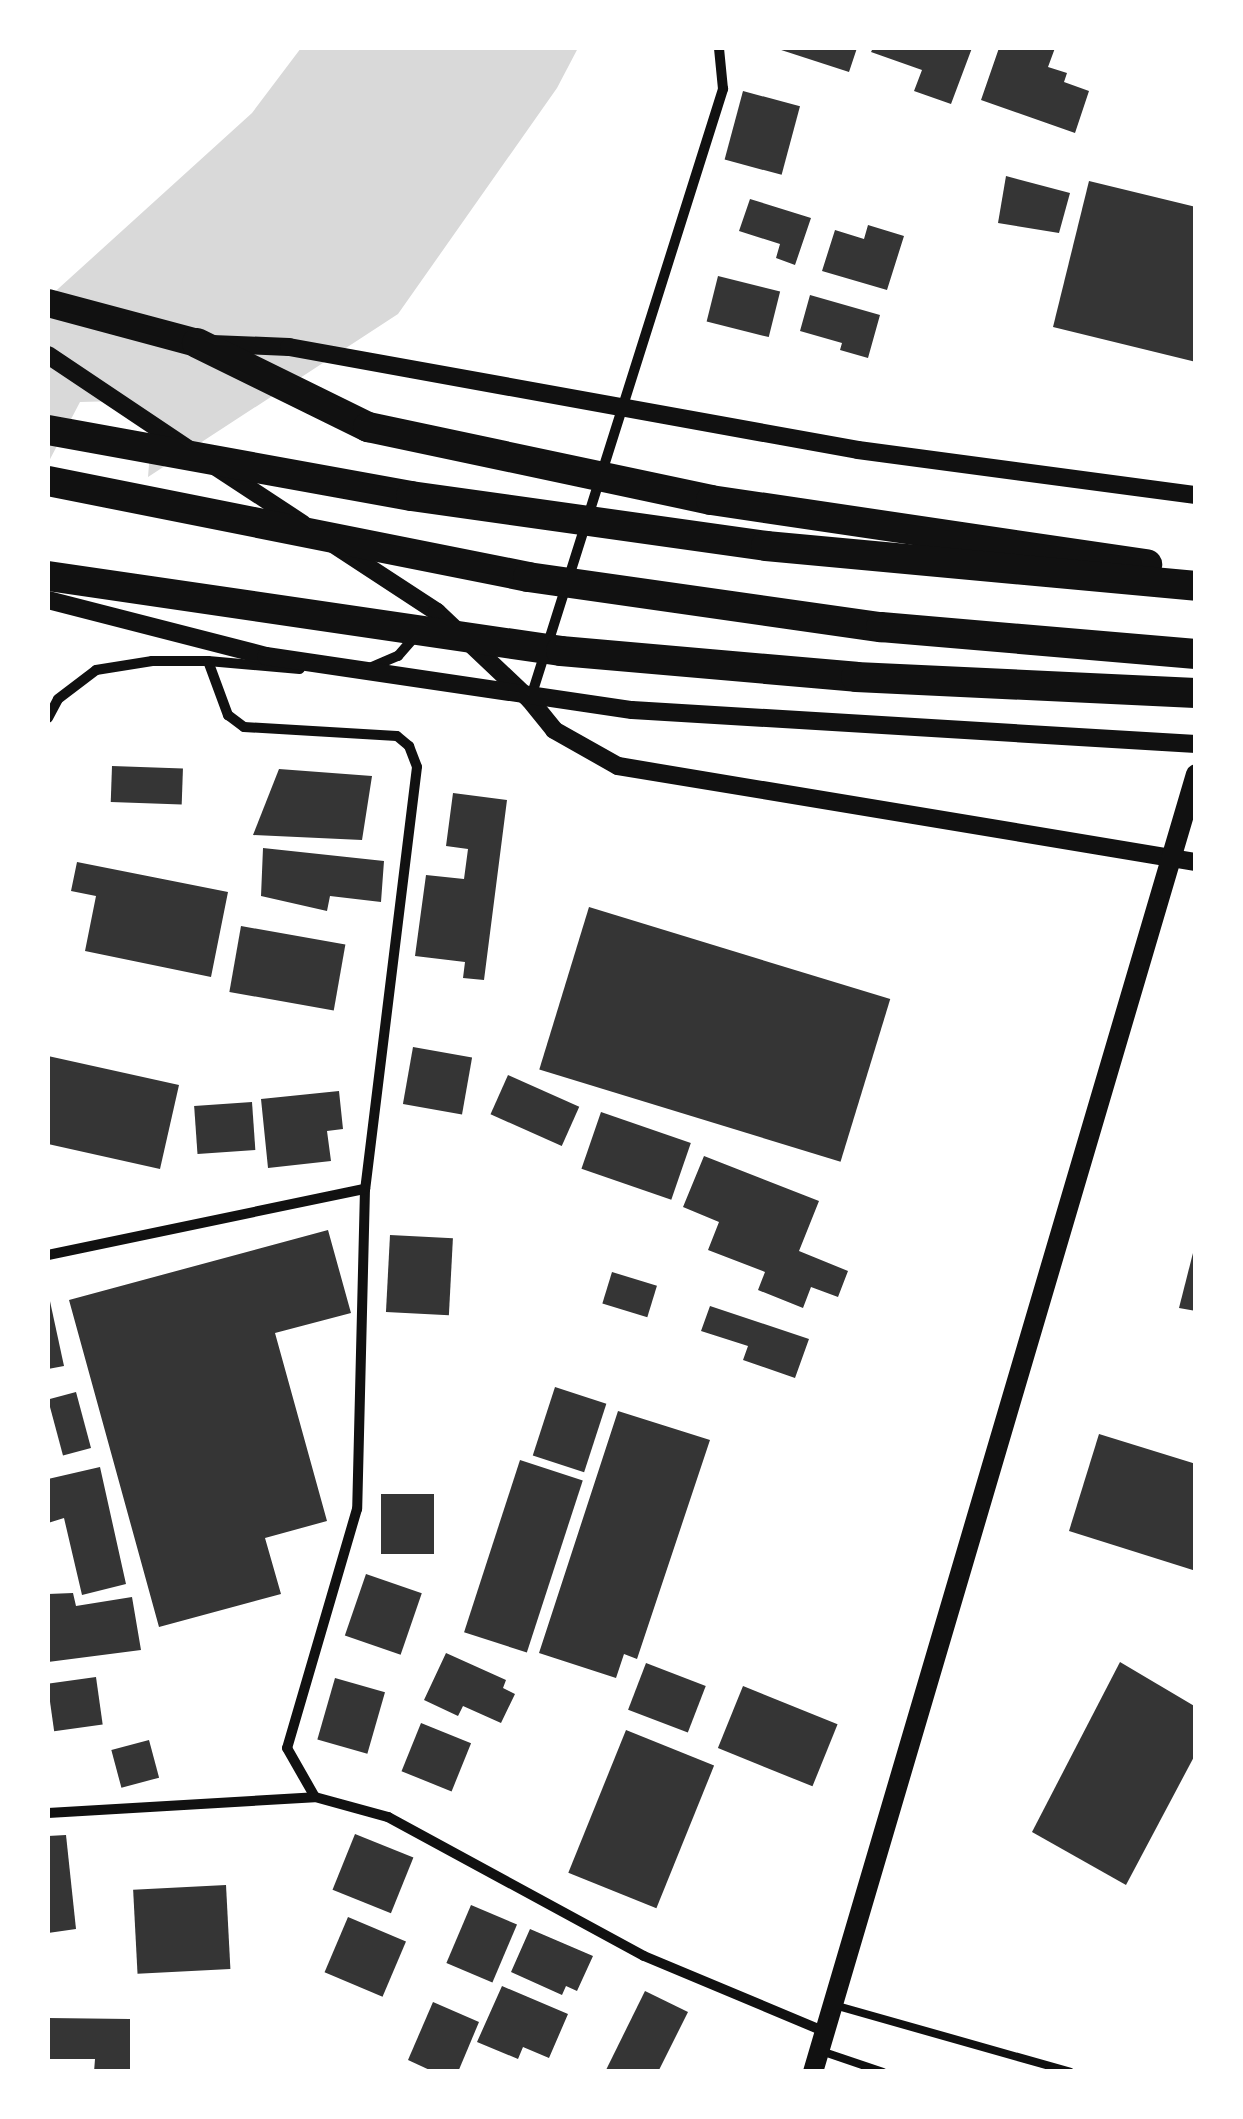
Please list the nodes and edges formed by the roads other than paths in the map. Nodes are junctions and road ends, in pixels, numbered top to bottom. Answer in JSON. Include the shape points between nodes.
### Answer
{"nodes":[{"id":1,"x":719,"y":48,"type":"edge"},
{"id":2,"x":48,"y":303,"type":"edge"},
{"id":3,"x":196,"y":344,"type":"junction"},
{"id":4,"x":48,"y":355,"type":"edge"},
{"id":5,"x":48,"y":430,"type":"edge"},
{"id":6,"x":48,"y":481,"type":"edge"},
{"id":7,"x":1196,"y":495,"type":"edge"},
{"id":8,"x":1196,"y":570,"type":"edge"},
{"id":9,"x":48,"y":576,"type":"edge"},
{"id":10,"x":1196,"y":586,"type":"edge"},
{"id":11,"x":48,"y":600,"type":"edge"},
{"id":12,"x":437,"y":612,"type":"junction"},
{"id":13,"x":1196,"y":654,"type":"edge"},
{"id":14,"x":208,"y":660,"type":"junction"},
{"id":15,"x":1196,"y":693,"type":"edge"},
{"id":16,"x":530,"y":700,"type":"junction"},
{"id":17,"x":48,"y":718,"type":"edge"},
{"id":18,"x":1196,"y":744,"type":"edge"},
{"id":19,"x":1196,"y":774,"type":"edge"},
{"id":20,"x":1170,"y":856,"type":"junction"},
{"id":21,"x":1196,"y":862,"type":"edge"},
{"id":22,"x":365,"y":1188,"type":"junction"},
{"id":23,"x":48,"y":1254,"type":"edge"},
{"id":24,"x":315,"y":1797,"type":"junction"},
{"id":25,"x":48,"y":1813,"type":"edge"},
{"id":26,"x":834,"y":2004,"type":"junction"},
{"id":27,"x":820,"y":2052,"type":"edge"},
{"id":28,"x":883,"y":2072,"type":"edge"},
{"id":29,"x":1070,"y":2072,"type":"edge"}],
"edges":[{"from":1,"to":16,"type":"street","via":[[723,89]]},
{"from":2,"to":3,"type":"highway"},
{"from":3,"to":7,"type":"street","via":[[289,347],[858,450]]},
{"from":3,"to":8,"type":"highway","via":[[368,427],[712,500]]},
{"from":4,"to":12,"type":"street"},
{"from":5,"to":10,"type":"highway","via":[[411,496],[766,546]]},
{"from":6,"to":13,"type":"highway","via":[[547,580],[881,627]]},
{"from":9,"to":15,"type":"highway","via":[[562,651],[856,677]]},
{"from":11,"to":18,"type":"street","via":[[266,656],[632,710]]},
{"from":12,"to":14,"type":"street","via":[[398,656],[367,668],[318,671]]},
{"from":12,"to":16,"type":"street"},
{"from":14,"to":17,"type":"street","via":[[96,670],[58,699]]},
{"from":14,"to":22,"type":"street","via":[[228,715],[244,726],[397,736],[410,746],[417,767]]},
{"from":16,"to":20,"type":"street","via":[[554,730],[618,766]]},
{"from":19,"to":20,"type":"main road"},
{"from":20,"to":21,"type":"street"},
{"from":20,"to":26,"type":"main road"},
{"from":22,"to":23,"type":"street"},
{"from":22,"to":24,"type":"street","via":[[356,1509],[287,1748]]},
{"from":24,"to":25,"type":"street"},
{"from":24,"to":27,"type":"street","via":[[388,1817]]},
{"from":26,"to":27,"type":"main road"},
{"from":26,"to":29,"type":"lane"},
{"from":27,"to":28,"type":"lane"}]}
